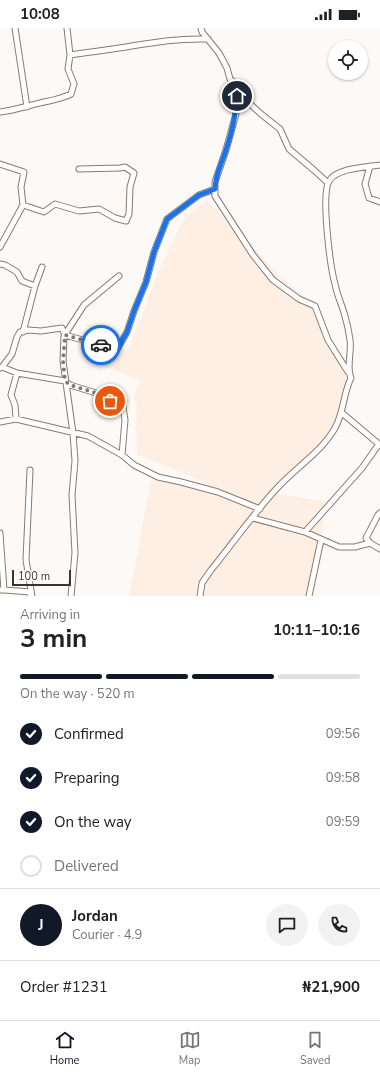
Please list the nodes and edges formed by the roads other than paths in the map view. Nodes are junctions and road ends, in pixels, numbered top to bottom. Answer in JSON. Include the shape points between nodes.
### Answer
{"nodes":[{"id":1,"x":15,"y":28,"type":"edge"},
{"id":2,"x":67,"y":28,"type":"edge"},
{"id":3,"x":201,"y":28,"type":"edge"},
{"id":4,"x":208,"y":39,"type":"junction"},
{"id":5,"x":70,"y":56,"type":"junction"},
{"id":6,"x":236,"y":104,"type":"junction"},
{"id":7,"x":27,"y":107,"type":"junction"},
{"id":8,"x":0,"y":112,"type":"edge"},
{"id":9,"x":0,"y":164,"type":"edge"},
{"id":10,"x":380,"y":165,"type":"edge"},
{"id":11,"x":370,"y":166,"type":"junction"},
{"id":12,"x":79,"y":169,"type":"dead end"},
{"id":13,"x":328,"y":183,"type":"junction"},
{"id":14,"x":215,"y":189,"type":"junction"},
{"id":15,"x":380,"y":202,"type":"edge"},
{"id":16,"x":23,"y":205,"type":"junction"},
{"id":17,"x":0,"y":247,"type":"edge"},
{"id":18,"x":0,"y":264,"type":"edge"},
{"id":19,"x":42,"y":267,"type":"dead end"},
{"id":20,"x":119,"y":276,"type":"dead end"},
{"id":21,"x":35,"y":286,"type":"junction"},
{"id":22,"x":23,"y":332,"type":"junction"},
{"id":23,"x":65,"y":335,"type":"junction"},
{"id":24,"x":1,"y":368,"type":"edge"},
{"id":25,"x":348,"y":372,"type":"junction"},
{"id":26,"x":17,"y":373,"type":"junction"},
{"id":27,"x":65,"y":381,"type":"junction"},
{"id":28,"x":342,"y":413,"type":"junction"},
{"id":29,"x":16,"y":419,"type":"junction"},
{"id":30,"x":0,"y":422,"type":"edge"},
{"id":31,"x":73,"y":433,"type":"junction"},
{"id":32,"x":379,"y":445,"type":"edge"},
{"id":33,"x":122,"y":455,"type":"junction"},
{"id":34,"x":30,"y":470,"type":"dead end"},
{"id":35,"x":260,"y":509,"type":"junction"},
{"id":36,"x":380,"y":513,"type":"edge"},
{"id":37,"x":253,"y":518,"type":"junction"},
{"id":38,"x":305,"y":532,"type":"junction"},
{"id":39,"x":0,"y":533,"type":"edge"},
{"id":40,"x":322,"y":540,"type":"junction"},
{"id":41,"x":370,"y":543,"type":"junction"},
{"id":42,"x":380,"y":549,"type":"edge"},
{"id":43,"x":2,"y":590,"type":"edge"},
{"id":44,"x":31,"y":595,"type":"edge"},
{"id":45,"x":70,"y":596,"type":"edge"},
{"id":46,"x":200,"y":596,"type":"edge"},
{"id":47,"x":309,"y":596,"type":"edge"}],
"edges":[{"from":1,"to":7,"type":"street"},
{"from":2,"to":5,"type":"street"},
{"from":3,"to":4,"type":"street"},
{"from":4,"to":5,"type":"street","via":[[186,38]]},
{"from":4,"to":6,"type":"street","via":[[227,68],[230,79],[236,84]]},
{"from":5,"to":7,"type":"street","via":[[68,69],[74,84],[70,94],[59,100]]},
{"from":6,"to":13,"type":"street","via":[[248,102],[280,129],[289,149]]},
{"from":6,"to":14,"type":"street","via":[[234,125]]},
{"from":7,"to":8,"type":"street"},
{"from":9,"to":16,"type":"street","via":[[24,172],[21,187]]},
{"from":10,"to":11,"type":"street"},
{"from":11,"to":13,"type":"street","via":[[339,173]]},
{"from":11,"to":15,"type":"street","via":[[366,184],[369,198]]},
{"from":12,"to":16,"type":"street","via":[[126,167],[134,174],[126,221],[114,218],[99,209],[79,211],[55,204],[44,212]]},
{"from":13,"to":25,"type":"street","via":[[326,199],[329,251],[350,342],[351,360]]},
{"from":14,"to":23,"type":"street","via":[[199,195],[167,219],[146,282],[127,332],[118,348]]},
{"from":14,"to":25,"type":"street","via":[[215,196],[220,204],[253,255],[273,280],[299,299],[314,306],[328,340]]},
{"from":16,"to":17,"type":"street"},
{"from":18,"to":21,"type":"street","via":[[17,272],[22,281]]},
{"from":19,"to":21,"type":"street"},
{"from":20,"to":23,"type":"street","via":[[84,305]]},
{"from":21,"to":22,"type":"street"},
{"from":22,"to":23,"type":"street","via":[[62,328]]},
{"from":22,"to":24,"type":"street","via":[[20,332],[12,354]]},
{"from":23,"to":27,"type":"street"},
{"from":24,"to":26,"type":"street"},
{"from":25,"to":28,"type":"street","via":[[351,378]]},
{"from":26,"to":27,"type":"street"},
{"from":26,"to":29,"type":"street","via":[[11,395]]},
{"from":27,"to":31,"type":"street"},
{"from":27,"to":33,"type":"street","via":[[96,393],[123,408],[125,420]]},
{"from":28,"to":32,"type":"street"},
{"from":28,"to":35,"type":"street","via":[[322,446],[280,485]]},
{"from":29,"to":30,"type":"street"},
{"from":29,"to":31,"type":"street"},
{"from":31,"to":33,"type":"street","via":[[88,436]]},
{"from":31,"to":45,"type":"street","via":[[75,461],[72,495],[75,553]]},
{"from":32,"to":38,"type":"street"},
{"from":33,"to":35,"type":"street","via":[[134,465],[158,477],[218,492]]},
{"from":34,"to":44,"type":"street","via":[[26,560]]},
{"from":35,"to":37,"type":"street"},
{"from":36,"to":41,"type":"street","via":[[366,538]]},
{"from":37,"to":38,"type":"street"},
{"from":37,"to":46,"type":"street","via":[[205,578]]},
{"from":38,"to":40,"type":"street"},
{"from":39,"to":43,"type":"street"},
{"from":40,"to":41,"type":"street","via":[[339,547],[355,547]]},
{"from":40,"to":47,"type":"street"},
{"from":41,"to":42,"type":"street"},
{"from":43,"to":44,"type":"street"}]}
